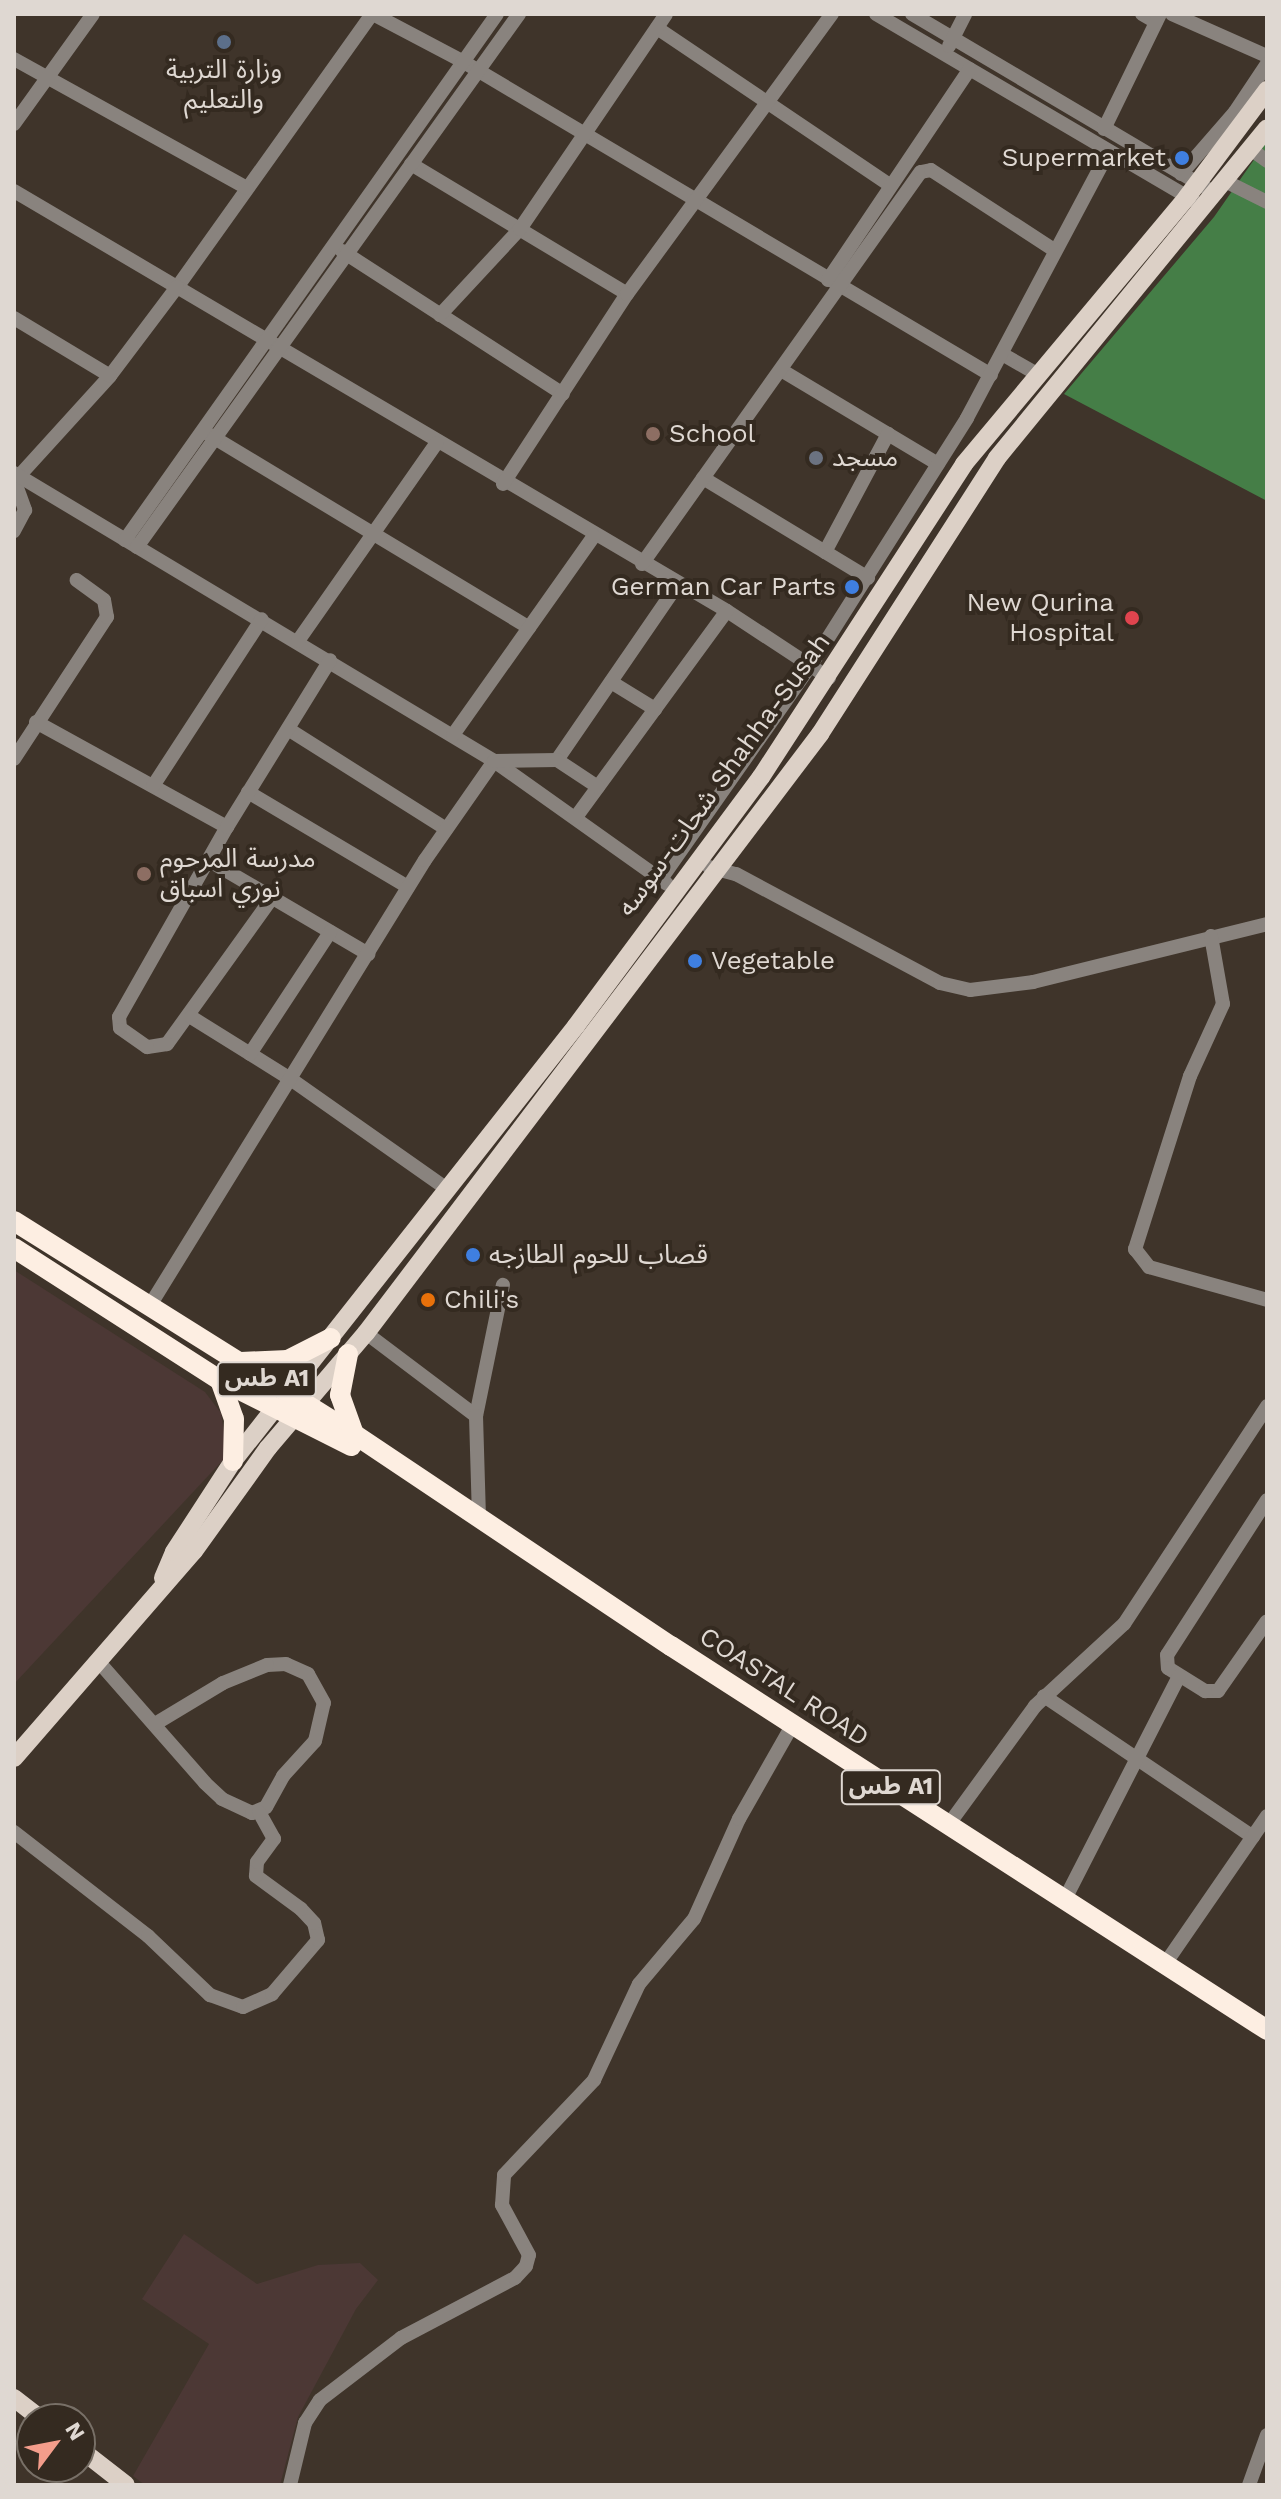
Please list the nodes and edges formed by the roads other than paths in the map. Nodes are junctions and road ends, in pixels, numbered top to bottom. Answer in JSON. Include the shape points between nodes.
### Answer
{"nodes":[{"id":1,"x":93,"y":14,"type":"edge"},
{"id":2,"x":373,"y":14,"type":"edge"},
{"id":3,"x":497,"y":14,"type":"edge"},
{"id":4,"x":519,"y":14,"type":"edge"},
{"id":5,"x":666,"y":14,"type":"edge"},
{"id":6,"x":832,"y":14,"type":"edge"},
{"id":7,"x":876,"y":14,"type":"edge"},
{"id":8,"x":912,"y":14,"type":"edge"},
{"id":9,"x":965,"y":14,"type":"edge"},
{"id":10,"x":1142,"y":14,"type":"edge"},
{"id":11,"x":1172,"y":14,"type":"edge"},
{"id":12,"x":1158,"y":18,"type":"edge"},
{"id":13,"x":657,"y":28,"type":"junction"},
{"id":14,"x":953,"y":38,"type":"junction"},
{"id":15,"x":944,"y":54,"type":"junction"},
{"id":16,"x":1267,"y":56,"type":"edge"},
{"id":17,"x":14,"y":59,"type":"edge"},
{"id":18,"x":462,"y":61,"type":"junction"},
{"id":19,"x":1267,"y":64,"type":"edge"},
{"id":20,"x":970,"y":69,"type":"junction"},
{"id":21,"x":479,"y":71,"type":"junction"},
{"id":22,"x":46,"y":77,"type":"junction"},
{"id":23,"x":1267,"y":90,"type":"edge"},
{"id":24,"x":769,"y":104,"type":"junction"},
{"id":25,"x":14,"y":124,"type":"edge"},
{"id":26,"x":1267,"y":128,"type":"edge"},
{"id":27,"x":1104,"y":129,"type":"junction"},
{"id":28,"x":584,"y":136,"type":"junction"},
{"id":29,"x":1109,"y":151,"type":"junction"},
{"id":30,"x":1259,"y":155,"type":"edge"},
{"id":31,"x":411,"y":164,"type":"junction"},
{"id":32,"x":1189,"y":185,"type":"junction"},
{"id":33,"x":891,"y":186,"type":"junction"},
{"id":34,"x":247,"y":188,"type":"junction"},
{"id":35,"x":14,"y":191,"type":"edge"},
{"id":36,"x":1216,"y":194,"type":"junction"},
{"id":37,"x":1267,"y":202,"type":"edge"},
{"id":38,"x":696,"y":203,"type":"junction"},
{"id":39,"x":520,"y":229,"type":"junction"},
{"id":40,"x":341,"y":250,"type":"junction"},
{"id":41,"x":1054,"y":250,"type":"junction"},
{"id":42,"x":833,"y":284,"type":"junction"},
{"id":43,"x":177,"y":287,"type":"junction"},
{"id":44,"x":627,"y":294,"type":"junction"},
{"id":45,"x":440,"y":315,"type":"junction"},
{"id":46,"x":14,"y":318,"type":"edge"},
{"id":47,"x":265,"y":342,"type":"junction"},
{"id":48,"x":279,"y":351,"type":"junction"},
{"id":49,"x":1002,"y":354,"type":"junction"},
{"id":50,"x":781,"y":370,"type":"junction"},
{"id":51,"x":1037,"y":374,"type":"junction"},
{"id":52,"x":991,"y":375,"type":"junction"},
{"id":53,"x":110,"y":376,"type":"junction"},
{"id":54,"x":563,"y":394,"type":"junction"},
{"id":55,"x":888,"y":434,"type":"junction"},
{"id":56,"x":208,"y":435,"type":"junction"},
{"id":57,"x":436,"y":444,"type":"junction"},
{"id":58,"x":938,"y":464,"type":"junction"},
{"id":59,"x":16,"y":474,"type":"edge"},
{"id":60,"x":703,"y":478,"type":"junction"},
{"id":61,"x":503,"y":484,"type":"junction"},
{"id":62,"x":14,"y":531,"type":"edge"},
{"id":63,"x":374,"y":533,"type":"junction"},
{"id":64,"x":594,"y":536,"type":"junction"},
{"id":65,"x":131,"y":543,"type":"junction"},
{"id":66,"x":825,"y":552,"type":"junction"},
{"id":67,"x":642,"y":564,"type":"junction"},
{"id":68,"x":868,"y":578,"type":"junction"},
{"id":69,"x":76,"y":580,"type":"dead end"},
{"id":70,"x":678,"y":584,"type":"junction"},
{"id":71,"x":727,"y":611,"type":"junction"},
{"id":72,"x":262,"y":619,"type":"junction"},
{"id":73,"x":529,"y":628,"type":"junction"},
{"id":74,"x":298,"y":641,"type":"junction"},
{"id":75,"x":330,"y":660,"type":"junction"},
{"id":76,"x":811,"y":665,"type":"junction"},
{"id":77,"x":829,"y":678,"type":"junction"},
{"id":78,"x":611,"y":682,"type":"junction"},
{"id":79,"x":655,"y":709,"type":"junction"},
{"id":80,"x":36,"y":722,"type":"junction"},
{"id":81,"x":288,"y":729,"type":"junction"},
{"id":82,"x":453,"y":735,"type":"junction"},
{"id":83,"x":14,"y":759,"type":"edge"},
{"id":84,"x":557,"y":760,"type":"junction"},
{"id":85,"x":494,"y":761,"type":"junction"},
{"id":86,"x":153,"y":786,"type":"junction"},
{"id":87,"x":598,"y":787,"type":"junction"},
{"id":88,"x":248,"y":792,"type":"junction"},
{"id":89,"x":576,"y":817,"type":"junction"},
{"id":90,"x":227,"y":827,"type":"junction"},
{"id":91,"x":446,"y":829,"type":"junction"},
{"id":92,"x":208,"y":860,"type":"junction"},
{"id":93,"x":699,"y":860,"type":"junction"},
{"id":94,"x":715,"y":870,"type":"junction"},
{"id":95,"x":667,"y":884,"type":"junction"},
{"id":96,"x":408,"y":887,"type":"junction"},
{"id":97,"x":272,"y":898,"type":"junction"},
{"id":98,"x":693,"y":902,"type":"junction"},
{"id":99,"x":1267,"y":924,"type":"edge"},
{"id":100,"x":330,"y":932,"type":"junction"},
{"id":101,"x":1211,"y":936,"type":"junction"},
{"id":102,"x":368,"y":954,"type":"junction"},
{"id":103,"x":191,"y":1017,"type":"junction"},
{"id":104,"x":250,"y":1054,"type":"junction"},
{"id":105,"x":292,"y":1080,"type":"junction"},
{"id":106,"x":447,"y":1189,"type":"junction"},
{"id":107,"x":14,"y":1221,"type":"edge"},
{"id":108,"x":14,"y":1248,"type":"edge"},
{"id":109,"x":503,"y":1285,"type":"dead end"},
{"id":110,"x":1267,"y":1300,"type":"edge"},
{"id":111,"x":149,"y":1307,"type":"junction"},
{"id":112,"x":366,"y":1333,"type":"junction"},
{"id":113,"x":331,"y":1338,"type":"junction"},
{"id":114,"x":348,"y":1354,"type":"junction"},
{"id":115,"x":241,"y":1362,"type":"junction"},
{"id":116,"x":220,"y":1380,"type":"junction"},
{"id":117,"x":287,"y":1392,"type":"junction"},
{"id":118,"x":1267,"y":1406,"type":"edge"},
{"id":119,"x":273,"y":1410,"type":"junction"},
{"id":120,"x":299,"y":1411,"type":"junction"},
{"id":121,"x":476,"y":1416,"type":"junction"},
{"id":122,"x":354,"y":1434,"type":"junction"},
{"id":123,"x":233,"y":1461,"type":"junction"},
{"id":124,"x":1267,"y":1500,"type":"edge"},
{"id":125,"x":479,"y":1517,"type":"junction"},
{"id":126,"x":515,"y":1544,"type":"junction"},
{"id":127,"x":161,"y":1584,"type":"junction"},
{"id":128,"x":1267,"y":1621,"type":"edge"},
{"id":129,"x":98,"y":1661,"type":"junction"},
{"id":130,"x":1179,"y":1676,"type":"junction"},
{"id":131,"x":1044,"y":1696,"type":"junction"},
{"id":132,"x":155,"y":1724,"type":"junction"},
{"id":133,"x":793,"y":1724,"type":"junction"},
{"id":134,"x":14,"y":1758,"type":"edge"},
{"id":135,"x":1135,"y":1758,"type":"junction"},
{"id":136,"x":259,"y":1812,"type":"junction"},
{"id":137,"x":1267,"y":1816,"type":"edge"},
{"id":138,"x":949,"y":1824,"type":"junction"},
{"id":139,"x":14,"y":1832,"type":"edge"},
{"id":140,"x":1253,"y":1837,"type":"junction"},
{"id":141,"x":1065,"y":1899,"type":"junction"},
{"id":142,"x":1165,"y":1964,"type":"junction"},
{"id":143,"x":1267,"y":2030,"type":"edge"},
{"id":144,"x":1267,"y":2435,"type":"edge"},
{"id":145,"x":96,"y":2462,"type":"edge"},
{"id":146,"x":126,"y":2485,"type":"edge"},
{"id":147,"x":290,"y":2485,"type":"edge"},
{"id":148,"x":1249,"y":2485,"type":"edge"}],
"edges":[{"from":1,"to":22,"type":"street"},
{"from":2,"to":18,"type":"street"},
{"from":2,"to":34,"type":"street"},
{"from":3,"to":18,"type":"street"},
{"from":4,"to":21,"type":"street"},
{"from":5,"to":13,"type":"street"},
{"from":6,"to":24,"type":"street"},
{"from":7,"to":15,"type":"street"},
{"from":8,"to":14,"type":"street"},
{"from":9,"to":14,"type":"street"},
{"from":10,"to":12,"type":"street"},
{"from":11,"to":16,"type":"street"},
{"from":12,"to":27,"type":"street"},
{"from":13,"to":24,"type":"street"},
{"from":13,"to":28,"type":"street"},
{"from":14,"to":15,"type":"street"},
{"from":14,"to":27,"type":"street"},
{"from":15,"to":20,"type":"street"},
{"from":17,"to":22,"type":"street"},
{"from":18,"to":21,"type":"street"},
{"from":18,"to":40,"type":"street"},
{"from":19,"to":32,"type":"street"},
{"from":20,"to":29,"type":"street"},
{"from":20,"to":33,"type":"street"},
{"from":21,"to":28,"type":"street"},
{"from":21,"to":31,"type":"street"},
{"from":22,"to":25,"type":"street"},
{"from":22,"to":34,"type":"street"},
{"from":23,"to":32,"type":"main road","name":"شحات-سوسه Shahha-Susah"},
{"from":24,"to":33,"type":"street"},
{"from":24,"to":38,"type":"street"},
{"from":26,"to":30,"type":"main road","name":"شحات-سوسه Shahha-Susah"},
{"from":27,"to":32,"type":"street"},
{"from":28,"to":38,"type":"street"},
{"from":28,"to":39,"type":"street"},
{"from":29,"to":32,"type":"street"},
{"from":29,"to":41,"type":"street"},
{"from":30,"to":36,"type":"main road","name":"شحات-سوسه Shahha-Susah"},
{"from":31,"to":39,"type":"street"},
{"from":31,"to":40,"type":"street"},
{"from":32,"to":36,"type":"street"},
{"from":32,"to":51,"type":"main road","name":"شحات-سوسه Shahha-Susah"},
{"from":33,"to":42,"type":"street"},
{"from":34,"to":43,"type":"street"},
{"from":35,"to":43,"type":"street"},
{"from":36,"to":37,"type":"street"},
{"from":36,"to":94,"type":"main road","name":"شحات-سوسه Shahha-Susah","via":[[997,458],[820,734]]},
{"from":38,"to":42,"type":"street"},
{"from":38,"to":44,"type":"street"},
{"from":39,"to":44,"type":"street"},
{"from":39,"to":45,"type":"street"},
{"from":40,"to":45,"type":"street"},
{"from":40,"to":47,"type":"street"},
{"from":40,"to":48,"type":"street"},
{"from":41,"to":42,"type":"street","via":[[926,169]]},
{"from":41,"to":49,"type":"street"},
{"from":42,"to":50,"type":"street"},
{"from":42,"to":52,"type":"street"},
{"from":43,"to":47,"type":"street"},
{"from":43,"to":53,"type":"street"},
{"from":44,"to":54,"type":"street"},
{"from":45,"to":54,"type":"street"},
{"from":46,"to":53,"type":"street"},
{"from":47,"to":48,"type":"street"},
{"from":47,"to":56,"type":"street"},
{"from":48,"to":56,"type":"street"},
{"from":48,"to":57,"type":"street"},
{"from":49,"to":51,"type":"street"},
{"from":49,"to":52,"type":"street"},
{"from":50,"to":55,"type":"street"},
{"from":50,"to":60,"type":"street"},
{"from":51,"to":77,"type":"main road","name":"شحات-سوسه Shahha-Susah","via":[[964,464]]},
{"from":52,"to":58,"type":"street"},
{"from":53,"to":59,"type":"street"},
{"from":54,"to":61,"type":"street"},
{"from":55,"to":58,"type":"street"},
{"from":55,"to":66,"type":"street"},
{"from":56,"to":63,"type":"street"},
{"from":56,"to":65,"type":"street"},
{"from":57,"to":61,"type":"street"},
{"from":57,"to":63,"type":"street"},
{"from":58,"to":68,"type":"street"},
{"from":59,"to":62,"type":"street","via":[[25,510]]},
{"from":59,"to":65,"type":"street"},
{"from":60,"to":66,"type":"street"},
{"from":60,"to":67,"type":"street"},
{"from":61,"to":64,"type":"street"},
{"from":63,"to":73,"type":"street"},
{"from":63,"to":74,"type":"street"},
{"from":64,"to":67,"type":"street"},
{"from":64,"to":73,"type":"street"},
{"from":65,"to":72,"type":"street"},
{"from":66,"to":68,"type":"street"},
{"from":67,"to":70,"type":"street"},
{"from":68,"to":76,"type":"street"},
{"from":69,"to":80,"type":"street","via":[[104,600],[109,611]]},
{"from":70,"to":71,"type":"street"},
{"from":70,"to":78,"type":"street"},
{"from":71,"to":76,"type":"street"},
{"from":71,"to":79,"type":"street"},
{"from":72,"to":74,"type":"street"},
{"from":72,"to":86,"type":"street"},
{"from":73,"to":82,"type":"street"},
{"from":74,"to":75,"type":"street"},
{"from":75,"to":81,"type":"street"},
{"from":75,"to":82,"type":"street"},
{"from":76,"to":77,"type":"street"},
{"from":76,"to":95,"type":"street"},
{"from":77,"to":93,"type":"main road","name":"شحات-سوسه Shahha-Susah"},
{"from":78,"to":79,"type":"street"},
{"from":78,"to":84,"type":"street"},
{"from":79,"to":87,"type":"street"},
{"from":80,"to":83,"type":"street"},
{"from":80,"to":86,"type":"street"},
{"from":81,"to":88,"type":"street"},
{"from":81,"to":91,"type":"street"},
{"from":82,"to":85,"type":"street"},
{"from":84,"to":85,"type":"street"},
{"from":84,"to":87,"type":"street"},
{"from":85,"to":89,"type":"street"},
{"from":85,"to":91,"type":"street"},
{"from":86,"to":90,"type":"street"},
{"from":87,"to":89,"type":"street"},
{"from":88,"to":90,"type":"street"},
{"from":88,"to":96,"type":"street"},
{"from":89,"to":95,"type":"street"},
{"from":90,"to":92,"type":"street"},
{"from":91,"to":96,"type":"street"},
{"from":92,"to":97,"type":"street"},
{"from":92,"to":103,"type":"street","via":[[118,1022],[124,1033],[161,1049]]},
{"from":93,"to":94,"type":"street"},
{"from":93,"to":95,"type":"main road","name":"شحات-سوسه Shahha-Susah"},
{"from":94,"to":98,"type":"main road","name":"شحات-سوسه Shahha-Susah"},
{"from":94,"to":101,"type":"street","via":[[736,874],[940,983],[970,990],[1033,982]]},
{"from":95,"to":98,"type":"street"},
{"from":95,"to":106,"type":"main road","name":"شحات-سوسه Shahha-Susah","via":[[576,1026]]},
{"from":96,"to":102,"type":"street"},
{"from":97,"to":100,"type":"street"},
{"from":97,"to":103,"type":"street"},
{"from":98,"to":112,"type":"main road","name":"شحات-سوسه Shahha-Susah"},
{"from":99,"to":101,"type":"street"},
{"from":100,"to":102,"type":"street"},
{"from":100,"to":104,"type":"street"},
{"from":101,"to":110,"type":"street","via":[[1223,1004],[1190,1076],[1135,1249],[1149,1267]]},
{"from":102,"to":105,"type":"street"},
{"from":103,"to":104,"type":"street"},
{"from":104,"to":105,"type":"street"},
{"from":105,"to":106,"type":"street"},
{"from":105,"to":111,"type":"street"},
{"from":106,"to":113,"type":"main road","name":"شحات-سوسه Shahha-Susah"},
{"from":107,"to":111,"type":"highway","number":"طس A1"},
{"from":108,"to":116,"type":"highway","number":"طس A1"},
{"from":109,"to":121,"type":"street"},
{"from":111,"to":115,"type":"highway","number":"طس A1"},
{"from":112,"to":114,"type":"main road","name":"شحات-سوسه Shahha-Susah"},
{"from":112,"to":121,"type":"street"},
{"from":113,"to":115,"type":"highway","via":[[288,1360]]},
{"from":113,"to":117,"type":"main road","name":"شحات-سوسه Shahha-Susah"},
{"from":114,"to":120,"type":"main road","name":"شحات-سوسه Shahha-Susah"},
{"from":114,"to":122,"type":"highway","via":[[340,1395]]},
{"from":115,"to":117,"type":"highway","number":"طس A1"},
{"from":116,"to":119,"type":"highway","number":"طس A1"},
{"from":116,"to":123,"type":"highway","via":[[234,1419]]},
{"from":117,"to":119,"type":"main road","name":"شحات-سوسه Shahha-Susah"},
{"from":117,"to":120,"type":"highway","number":"طس A1"},
{"from":118,"to":131,"type":"street","via":[[1124,1624],[1093,1658]]},
{"from":119,"to":120,"type":"highway","number":"طس A1"},
{"from":119,"to":123,"type":"main road","name":"شحات-سوسه Shahha-Susah"},
{"from":120,"to":122,"type":"highway","number":"طس A1"},
{"from":120,"to":126,"type":"highway"},
{"from":120,"to":127,"type":"main road","name":"شحات-سوسه Shahha-Susah","via":[[194,1551]]},
{"from":121,"to":125,"type":"street"},
{"from":122,"to":125,"type":"highway","number":"طس A1"},
{"from":123,"to":127,"type":"main road","name":"شحات-سوسه Shahha-Susah","via":[[174,1552]]},
{"from":124,"to":130,"type":"street","via":[[1167,1655],[1168,1668]]},
{"from":125,"to":126,"type":"highway","number":"طس A1"},
{"from":126,"to":133,"type":"highway","name":"COASTAL ROAD","number":"طس A1"},
{"from":127,"to":129,"type":"main road"},
{"from":128,"to":130,"type":"street","via":[[1218,1691]]},
{"from":129,"to":132,"type":"street"},
{"from":129,"to":134,"type":"main road"},
{"from":130,"to":135,"type":"street"},
{"from":131,"to":135,"type":"street"},
{"from":131,"to":138,"type":"street"},
{"from":132,"to":136,"type":"street","via":[[222,1799],[242,1811]]},
{"from":132,"to":136,"type":"street","via":[[223,1683],[267,1665],[286,1664],[308,1674],[324,1703],[322,1729]]},
{"from":133,"to":138,"type":"highway","name":"COASTAL ROAD","number":"طس A1"},
{"from":133,"to":147,"type":"street","via":[[739,1819],[694,1919],[639,1984],[594,2080],[504,2175],[502,2205],[529,2255],[526,2266],[515,2278],[401,2338],[320,2400],[305,2423]]},
{"from":135,"to":140,"type":"street"},
{"from":135,"to":141,"type":"street"},
{"from":136,"to":139,"type":"street","via":[[274,1839],[257,1862],[256,1876],[301,1909],[314,1923],[318,1940],[272,1994],[243,2007],[210,1995],[157,1944]]},
{"from":137,"to":140,"type":"street"},
{"from":138,"to":141,"type":"highway","name":"COASTAL ROAD","number":"طس A1"},
{"from":140,"to":142,"type":"street"},
{"from":141,"to":142,"type":"highway","name":"COASTAL ROAD","number":"طس A1"},
{"from":142,"to":143,"type":"highway","name":"COASTAL ROAD","number":"طس A1"},
{"from":144,"to":148,"type":"street"},
{"from":145,"to":146,"type":"main road"}]}
